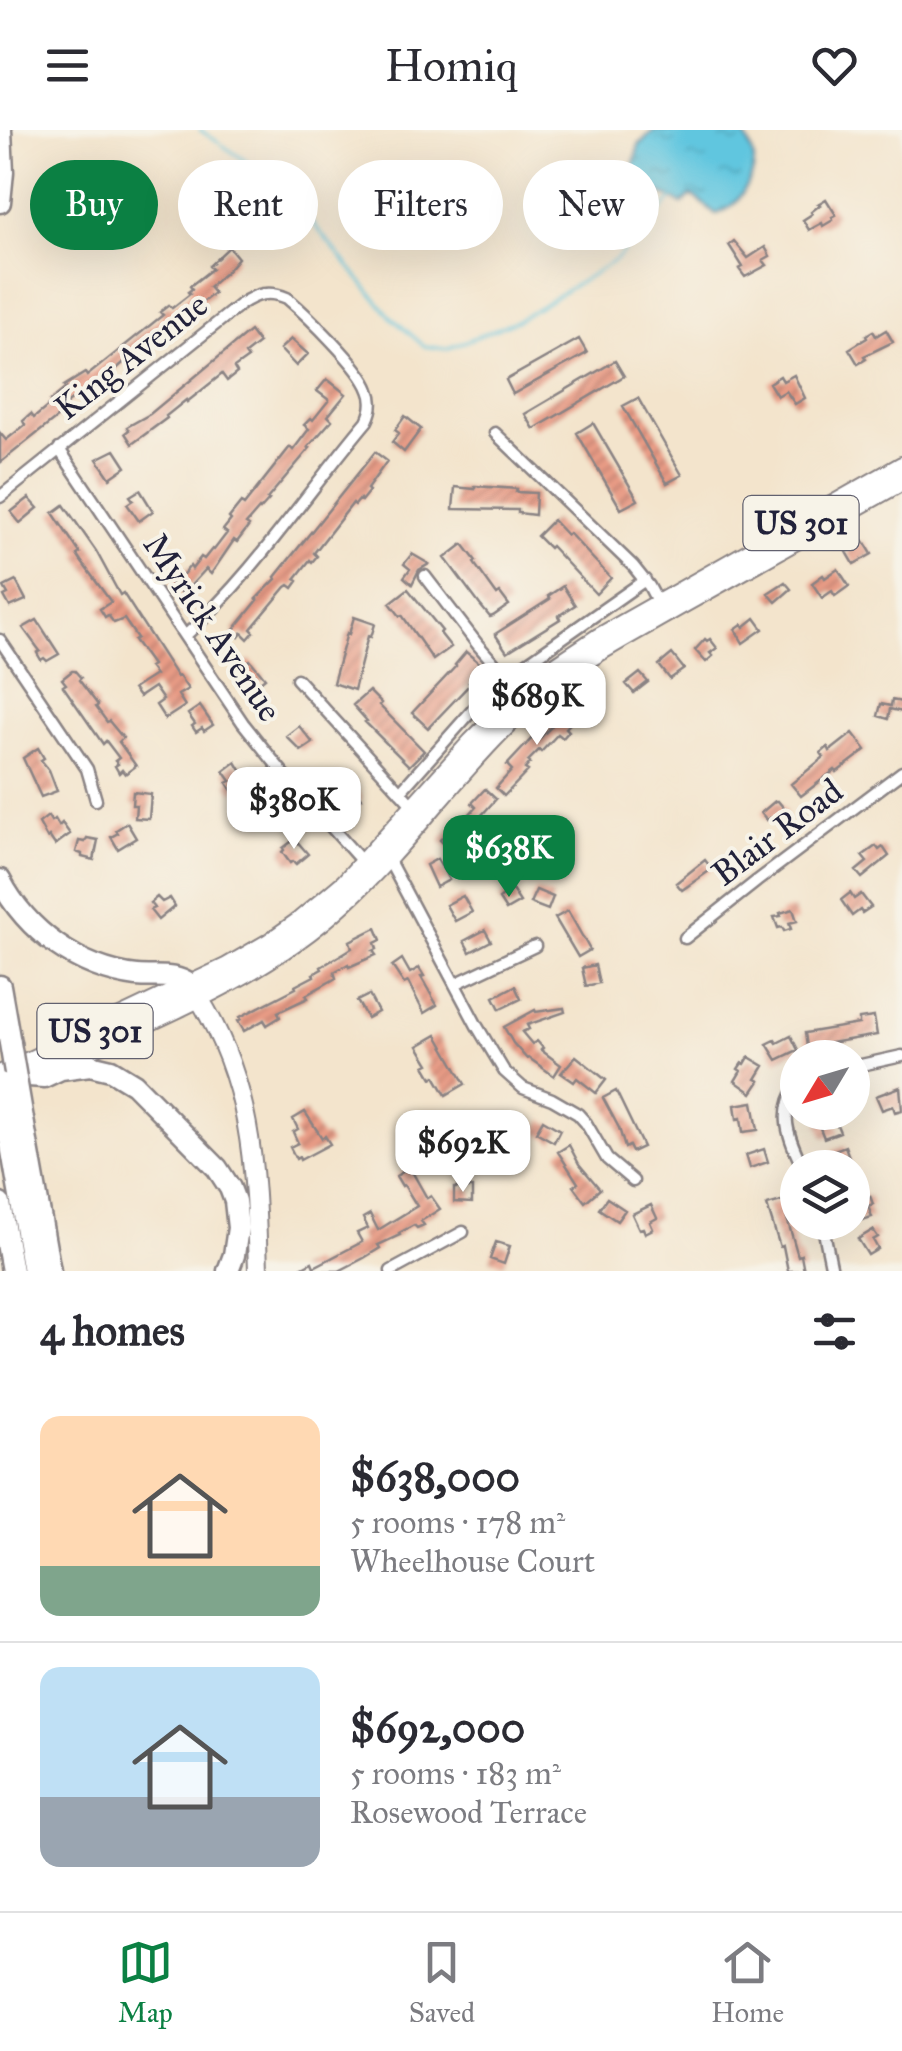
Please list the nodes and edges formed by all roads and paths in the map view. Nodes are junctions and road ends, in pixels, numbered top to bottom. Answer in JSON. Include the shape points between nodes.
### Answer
{"nodes":[{"id":1,"x":2,"y":130,"type":"edge"},
{"id":2,"x":0,"y":202,"type":"edge"},
{"id":3,"x":495,"y":433,"type":"dead end"},
{"id":4,"x":59,"y":449,"type":"junction"},
{"id":5,"x":902,"y":466,"type":"edge"},
{"id":6,"x":902,"y":481,"type":"edge"},
{"id":7,"x":0,"y":497,"type":"edge"},
{"id":8,"x":426,"y":576,"type":"dead end"},
{"id":9,"x":645,"y":580,"type":"junction"},
{"id":10,"x":658,"y":603,"type":"junction"},
{"id":11,"x":185,"y":636,"type":"junction"},
{"id":12,"x":0,"y":640,"type":"edge"},
{"id":13,"x":507,"y":677,"type":"junction"},
{"id":14,"x":297,"y":679,"type":"dead end"},
{"id":15,"x":525,"y":698,"type":"junction"},
{"id":16,"x":902,"y":772,"type":"edge"},
{"id":17,"x":400,"y":792,"type":"junction"},
{"id":18,"x":96,"y":800,"type":"dead end"},
{"id":19,"x":414,"y":807,"type":"junction"},
{"id":20,"x":384,"y":851,"type":"junction"},
{"id":21,"x":368,"y":868,"type":"junction"},
{"id":22,"x":0,"y":880,"type":"edge"},
{"id":23,"x":685,"y":938,"type":"dead end"},
{"id":24,"x":535,"y":946,"type":"dead end"},
{"id":25,"x":455,"y":984,"type":"junction"},
{"id":26,"x":0,"y":986,"type":"edge"},
{"id":27,"x":194,"y":991,"type":"junction"},
{"id":28,"x":902,"y":1056,"type":"edge"},
{"id":29,"x":870,"y":1063,"type":"edge"},
{"id":30,"x":0,"y":1074,"type":"edge"},
{"id":31,"x":28,"y":1076,"type":"junction"},
{"id":32,"x":0,"y":1086,"type":"edge"},
{"id":33,"x":16,"y":1127,"type":"junction"},
{"id":34,"x":633,"y":1181,"type":"dead end"},
{"id":35,"x":0,"y":1204,"type":"edge"},
{"id":36,"x":463,"y":1232,"type":"dead end"},
{"id":37,"x":826,"y":1240,"type":"edge"},
{"id":38,"x":51,"y":1265,"type":"edge"},
{"id":39,"x":12,"y":1271,"type":"edge"},
{"id":40,"x":33,"y":1271,"type":"edge"},
{"id":41,"x":228,"y":1271,"type":"edge"},
{"id":42,"x":258,"y":1271,"type":"edge"},
{"id":43,"x":391,"y":1271,"type":"edge"},
{"id":44,"x":832,"y":1271,"type":"edge"}],
"edges":[{"from":1,"to":2,"type":"highway"},
{"from":3,"to":9,"type":"street"},
{"from":4,"to":7,"type":"street","name":"King Avenue"},
{"from":4,"to":11,"type":"street","name":"Myrick Avenue"},
{"from":4,"to":11,"type":"street","name":"King Avenue","via":[[252,298],[272,293],[296,305],[360,374],[372,404],[367,422]]},
{"from":5,"to":10,"type":"main road","number":"US 301"},
{"from":6,"to":15,"type":"main road","number":"US 301"},
{"from":8,"to":13,"type":"street"},
{"from":9,"to":10,"type":"street"},
{"from":9,"to":13,"type":"street"},
{"from":10,"to":15,"type":"main road","number":"US 301","via":[[572,654]]},
{"from":11,"to":21,"type":"street","name":"Myrick Avenue","via":[[255,739]]},
{"from":12,"to":18,"type":"street","via":[[88,769]]},
{"from":13,"to":15,"type":"street"},
{"from":13,"to":17,"type":"street"},
{"from":14,"to":17,"type":"street"},
{"from":15,"to":19,"type":"main road","number":"US 301","via":[[472,742]]},
{"from":15,"to":20,"type":"main road","number":"US 301"},
{"from":16,"to":23,"type":"street","name":"Blair Road"},
{"from":17,"to":19,"type":"street"},
{"from":19,"to":20,"type":"main road","number":"US 301"},
{"from":20,"to":21,"type":"main road","number":"US 301"},
{"from":20,"to":25,"type":"street"},
{"from":21,"to":27,"type":"main road","number":"US 301"},
{"from":22,"to":27,"type":"highway","via":[[30,922],[64,950],[101,968],[178,978]]},
{"from":24,"to":25,"type":"street"},
{"from":25,"to":34,"type":"street","via":[[504,1072],[578,1114],[607,1159]]},
{"from":26,"to":33,"type":"highway","bridge":true},
{"from":27,"to":30,"type":"main road","number":"US 301"},
{"from":27,"to":31,"type":"main road","number":"US 301"},
{"from":27,"to":42,"type":"main road","via":[[229,1060],[248,1122]]},
{"from":28,"to":29,"type":"street"},
{"from":31,"to":32,"type":"main road","number":"US 301"},
{"from":31,"to":41,"type":"highway","via":[[90,1065],[134,1084],[230,1188],[238,1228]]},
{"from":32,"to":33,"type":"highway","bridge":true},
{"from":33,"to":38,"type":"highway"},
{"from":33,"to":40,"type":"highway"},
{"from":35,"to":39,"type":"highway"},
{"from":36,"to":43,"type":"street"},
{"from":37,"to":44,"type":"street"}]}
